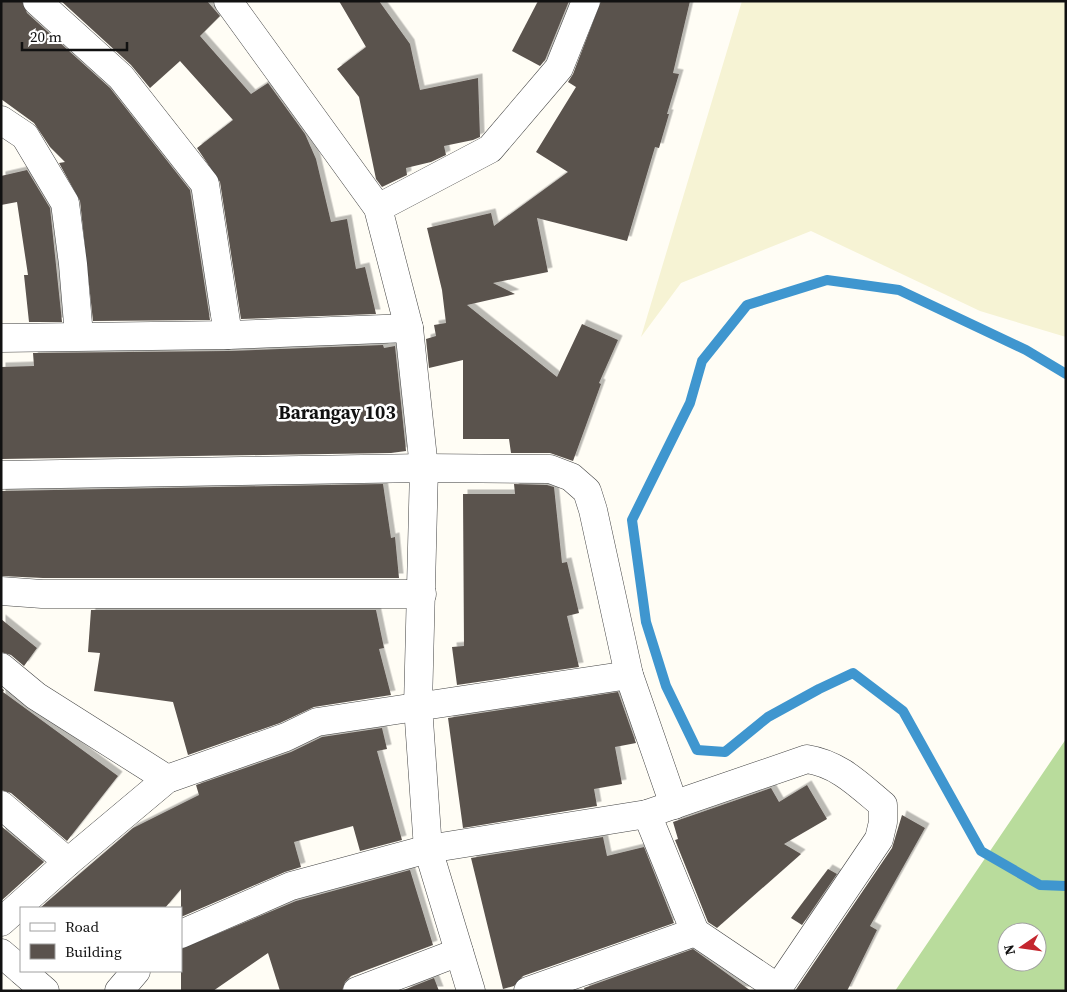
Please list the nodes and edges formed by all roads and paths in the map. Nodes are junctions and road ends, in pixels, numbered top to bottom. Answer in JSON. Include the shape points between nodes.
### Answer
{"nodes":[{"id":1,"x":37,"y":1,"type":"edge"},
{"id":2,"x":228,"y":1,"type":"edge"},
{"id":3,"x":586,"y":1,"type":"edge"},
{"id":4,"x":1,"y":120,"type":"edge"},
{"id":5,"x":378,"y":208,"type":"junction"},
{"id":6,"x":409,"y":328,"type":"junction"},
{"id":7,"x":228,"y":334,"type":"junction"},
{"id":8,"x":79,"y":336,"type":"junction"},
{"id":9,"x":1,"y":338,"type":"edge"},
{"id":10,"x":424,"y":468,"type":"junction"},
{"id":11,"x":1,"y":475,"type":"edge"},
{"id":12,"x":1,"y":591,"type":"edge"},
{"id":13,"x":422,"y":594,"type":"junction"},
{"id":14,"x":1,"y":667,"type":"edge"},
{"id":15,"x":629,"y":675,"type":"junction"},
{"id":16,"x":418,"y":706,"type":"junction"},
{"id":17,"x":167,"y":779,"type":"junction"},
{"id":18,"x":1,"y":805,"type":"edge"},
{"id":19,"x":674,"y":805,"type":"junction"},
{"id":20,"x":647,"y":814,"type":"junction"},
{"id":21,"x":428,"y":849,"type":"junction"},
{"id":22,"x":68,"y":862,"type":"junction"},
{"id":23,"x":1,"y":922,"type":"edge"},
{"id":24,"x":695,"y":932,"type":"junction"},
{"id":25,"x":182,"y":934,"type":"edge"},
{"id":26,"x":459,"y":952,"type":"junction"},
{"id":27,"x":1,"y":953,"type":"edge"},
{"id":28,"x":20,"y":969,"type":"edge"},
{"id":29,"x":23,"y":972,"type":"edge"},
{"id":30,"x":135,"y":972,"type":"edge"},
{"id":31,"x":777,"y":989,"type":"edge"},
{"id":32,"x":45,"y":991,"type":"edge"},
{"id":33,"x":119,"y":991,"type":"edge"},
{"id":34,"x":357,"y":991,"type":"edge"},
{"id":35,"x":471,"y":991,"type":"edge"},
{"id":36,"x":528,"y":991,"type":"edge"}],
"edges":[{"from":1,"to":7,"type":"street","via":[[121,77],[205,184]]},
{"from":2,"to":5,"type":"street"},
{"from":3,"to":5,"type":"street","via":[[559,68],[490,149]]},
{"from":4,"to":8,"type":"street","via":[[25,136],[65,203],[74,264]]},
{"from":5,"to":6,"type":"street"},
{"from":6,"to":7,"type":"street"},
{"from":6,"to":10,"type":"street"},
{"from":7,"to":8,"type":"street"},
{"from":8,"to":9,"type":"street"},
{"from":10,"to":11,"type":"street"},
{"from":10,"to":13,"type":"street"},
{"from":10,"to":15,"type":"street","via":[[550,469],[571,477],[587,491]]},
{"from":12,"to":13,"type":"street","via":[[42,594]]},
{"from":13,"to":16,"type":"street"},
{"from":14,"to":17,"type":"street","via":[[36,696]]},
{"from":15,"to":16,"type":"street"},
{"from":15,"to":19,"type":"street"},
{"from":16,"to":17,"type":"street","via":[[317,722]]},
{"from":16,"to":21,"type":"street"},
{"from":17,"to":22,"type":"street"},
{"from":18,"to":22,"type":"street"},
{"from":19,"to":20,"type":"street"},
{"from":19,"to":31,"type":"street","via":[[807,759],[823,761],[848,775],[883,805],[878,839]]},
{"from":20,"to":21,"type":"street"},
{"from":20,"to":24,"type":"street"},
{"from":21,"to":25,"type":"street","via":[[291,886]]},
{"from":21,"to":26,"type":"street"},
{"from":22,"to":23,"type":"street"},
{"from":24,"to":31,"type":"street"},
{"from":24,"to":36,"type":"street"},
{"from":26,"to":34,"type":"street"},
{"from":26,"to":35,"type":"street"},
{"from":27,"to":28,"type":"street"},
{"from":29,"to":32,"type":"street"},
{"from":30,"to":33,"type":"street"}]}
